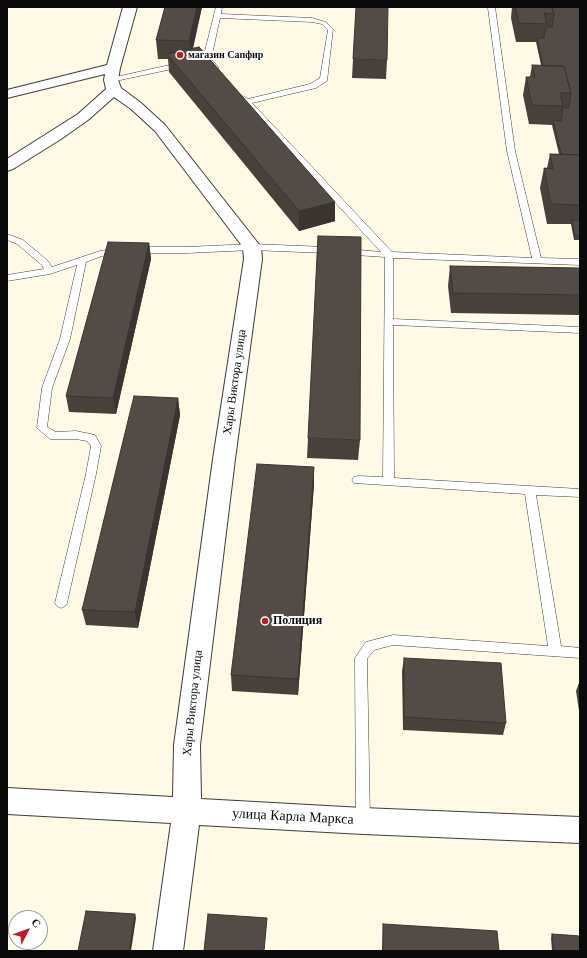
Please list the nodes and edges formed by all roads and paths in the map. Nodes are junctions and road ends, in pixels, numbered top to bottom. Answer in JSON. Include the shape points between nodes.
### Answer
{"nodes":[{"id":1,"x":130,"y":7,"type":"edge"},
{"id":2,"x":219,"y":7,"type":"edge"},
{"id":3,"x":492,"y":7,"type":"edge"},
{"id":4,"x":216,"y":16,"type":"junction"},
{"id":5,"x":200,"y":61,"type":"junction"},
{"id":6,"x":222,"y":75,"type":"edge"},
{"id":7,"x":113,"y":79,"type":"junction"},
{"id":8,"x":237,"y":91,"type":"edge"},
{"id":9,"x":7,"y":94,"type":"edge"},
{"id":10,"x":247,"y":102,"type":"junction"},
{"id":11,"x":7,"y":166,"type":"edge"},
{"id":12,"x":7,"y":237,"type":"edge"},
{"id":13,"x":252,"y":247,"type":"junction"},
{"id":14,"x":389,"y":255,"type":"junction"},
{"id":15,"x":536,"y":260,"type":"junction"},
{"id":16,"x":82,"y":261,"type":"junction"},
{"id":17,"x":580,"y":262,"type":"edge"},
{"id":18,"x":50,"y":271,"type":"junction"},
{"id":19,"x":7,"y":278,"type":"edge"},
{"id":20,"x":389,"y":322,"type":"junction"},
{"id":21,"x":580,"y":330,"type":"edge"},
{"id":22,"x":358,"y":480,"type":"dead end"},
{"id":23,"x":388,"y":482,"type":"junction"},
{"id":24,"x":530,"y":490,"type":"junction"},
{"id":25,"x":580,"y":493,"type":"edge"},
{"id":26,"x":61,"y":603,"type":"dead end"},
{"id":27,"x":555,"y":651,"type":"junction"},
{"id":28,"x":580,"y":653,"type":"edge"},
{"id":29,"x":7,"y":801,"type":"edge"},
{"id":30,"x":187,"y":810,"type":"junction"},
{"id":31,"x":363,"y":821,"type":"junction"},
{"id":32,"x":580,"y":830,"type":"edge"},
{"id":33,"x":168,"y":951,"type":"edge"}],
"edges":[{"from":1,"to":7,"type":"street"},
{"from":2,"to":4,"type":"lane"},
{"from":3,"to":15,"type":"lane","via":[[511,151]]},
{"from":4,"to":5,"type":"lane"},
{"from":4,"to":10,"type":"lane","via":[[312,20],[324,23],[331,30],[324,79],[313,86]]},
{"from":5,"to":6,"type":"lane"},
{"from":5,"to":7,"type":"lane"},
{"from":7,"to":9,"type":"street"},
{"from":7,"to":11,"type":"street","via":[[83,117]]},
{"from":7,"to":13,"type":"street","via":[[136,106],[160,128]]},
{"from":8,"to":10,"type":"lane"},
{"from":10,"to":14,"type":"lane"},
{"from":12,"to":18,"type":"lane","via":[[20,242],[46,263]]},
{"from":13,"to":14,"type":"lane"},
{"from":13,"to":16,"type":"lane","via":[[127,250],[100,254]]},
{"from":13,"to":30,"type":"street","name":"Хары Виктора улица","via":[[253,259],[187,745]]},
{"from":14,"to":15,"type":"lane"},
{"from":14,"to":20,"type":"lane"},
{"from":15,"to":17,"type":"lane"},
{"from":16,"to":18,"type":"lane"},
{"from":16,"to":26,"type":"lane","via":[[65,339],[47,388],[42,428],[54,436],[76,435],[91,438],[96,446],[92,474]]},
{"from":18,"to":19,"type":"lane"},
{"from":20,"to":21,"type":"lane"},
{"from":20,"to":23,"type":"lane"},
{"from":22,"to":23,"type":"lane"},
{"from":23,"to":24,"type":"lane"},
{"from":24,"to":25,"type":"lane"},
{"from":24,"to":27,"type":"lane"},
{"from":27,"to":28,"type":"lane"},
{"from":27,"to":31,"type":"lane","via":[[393,640],[370,646],[361,658]]},
{"from":29,"to":30,"type":"street","name":"улица Карла Маркса"},
{"from":30,"to":31,"type":"street","name":"улица Карла Маркса"},
{"from":30,"to":33,"type":"street","name":"Хары Виктора улица"},
{"from":31,"to":32,"type":"street","name":"улица Карла Маркса"}]}
